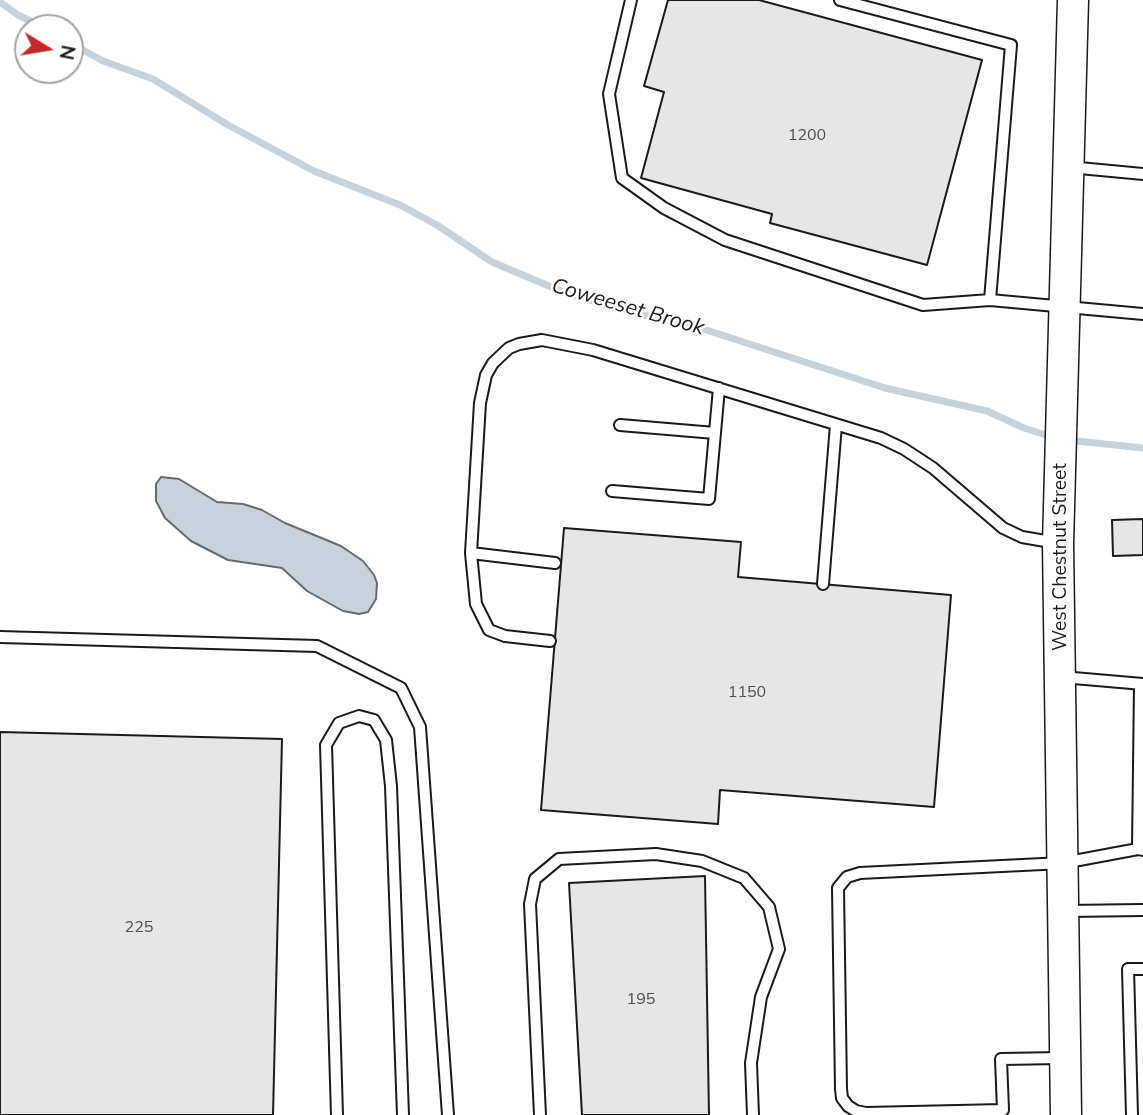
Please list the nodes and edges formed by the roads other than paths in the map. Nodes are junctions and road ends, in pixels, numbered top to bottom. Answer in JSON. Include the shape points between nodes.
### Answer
{"nodes":[{"id":1,"x":631,"y":0,"type":"edge"},
{"id":2,"x":840,"y":0,"type":"edge"},
{"id":3,"x":1073,"y":0,"type":"edge"},
{"id":4,"x":1068,"y":167,"type":"junction"},
{"id":5,"x":1143,"y":174,"type":"edge"},
{"id":6,"x":990,"y":300,"type":"junction"},
{"id":7,"x":1064,"y":307,"type":"junction"},
{"id":8,"x":1143,"y":314,"type":"edge"},
{"id":9,"x":719,"y":388,"type":"junction"},
{"id":10,"x":620,"y":425,"type":"dead end"},
{"id":11,"x":836,"y":425,"type":"junction"},
{"id":12,"x":715,"y":433,"type":"junction"},
{"id":13,"x":612,"y":491,"type":"dead end"},
{"id":14,"x":1058,"y":544,"type":"junction"},
{"id":15,"x":471,"y":553,"type":"junction"},
{"id":16,"x":555,"y":563,"type":"dead end"},
{"id":17,"x":823,"y":584,"type":"dead end"},
{"id":18,"x":0,"y":637,"type":"edge"},
{"id":19,"x":550,"y":641,"type":"dead end"},
{"id":20,"x":1061,"y":677,"type":"junction"},
{"id":21,"x":1142,"y":684,"type":"edge"},
{"id":22,"x":1140,"y":850,"type":"edge"},
{"id":23,"x":1063,"y":863,"type":"junction"},
{"id":24,"x":1143,"y":910,"type":"edge"},
{"id":25,"x":1063,"y":911,"type":"junction"},
{"id":26,"x":1143,"y":969,"type":"edge"},
{"id":27,"x":1065,"y":1058,"type":"junction"},
{"id":28,"x":337,"y":1115,"type":"edge"},
{"id":29,"x":404,"y":1115,"type":"edge"},
{"id":30,"x":448,"y":1115,"type":"edge"},
{"id":31,"x":540,"y":1115,"type":"edge"},
{"id":32,"x":753,"y":1115,"type":"edge"},
{"id":33,"x":1066,"y":1115,"type":"edge"},
{"id":34,"x":1132,"y":1115,"type":"edge"}],
"edges":[{"from":1,"to":6,"type":"lane","via":[[609,94],[622,178],[664,208],[725,240],[923,305]]},
{"from":2,"to":6,"type":"lane","via":[[1011,45]]},
{"from":3,"to":4,"type":"main road","name":"West Chestnut Street"},
{"from":4,"to":5,"type":"lane"},
{"from":4,"to":7,"type":"main road","name":"West Chestnut Street"},
{"from":6,"to":7,"type":"lane"},
{"from":7,"to":8,"type":"lane"},
{"from":7,"to":14,"type":"main road","name":"West Chestnut Street"},
{"from":9,"to":11,"type":"lane"},
{"from":9,"to":12,"type":"lane"},
{"from":9,"to":15,"type":"lane","via":[[572,344],[542,340],[509,348],[486,374],[480,402]]},
{"from":10,"to":12,"type":"lane"},
{"from":11,"to":14,"type":"lane","via":[[904,449],[1012,533]]},
{"from":11,"to":17,"type":"lane"},
{"from":12,"to":13,"type":"lane","via":[[709,499]]},
{"from":14,"to":20,"type":"main road","name":"West Chestnut Street"},
{"from":15,"to":16,"type":"lane"},
{"from":15,"to":19,"type":"lane","via":[[476,604],[489,630]]},
{"from":18,"to":30,"type":"lane","via":[[317,646],[401,688],[420,726]]},
{"from":20,"to":21,"type":"lane"},
{"from":20,"to":23,"type":"main road","name":"West Chestnut Street"},
{"from":21,"to":22,"type":"lane"},
{"from":22,"to":23,"type":"lane"},
{"from":23,"to":25,"type":"main road","name":"West Chestnut Street"},
{"from":23,"to":27,"type":"lane","via":[[860,873],[844,880],[837,898],[841,1094],[848,1106],[861,1113],[1003,1110],[1001,1059]]},
{"from":24,"to":25,"type":"lane"},
{"from":25,"to":27,"type":"main road","name":"West Chestnut Street"},
{"from":26,"to":34,"type":"lane","via":[[1128,969]]},
{"from":27,"to":33,"type":"main road","name":"West Chestnut Street"},
{"from":28,"to":29,"type":"lane","via":[[326,745],[339,723],[359,716],[374,720],[386,740]]},
{"from":31,"to":32,"type":"lane","via":[[530,904],[535,879],[559,859],[656,854],[702,861],[744,878],[769,907],[779,949],[761,997],[751,1063]]}]}
